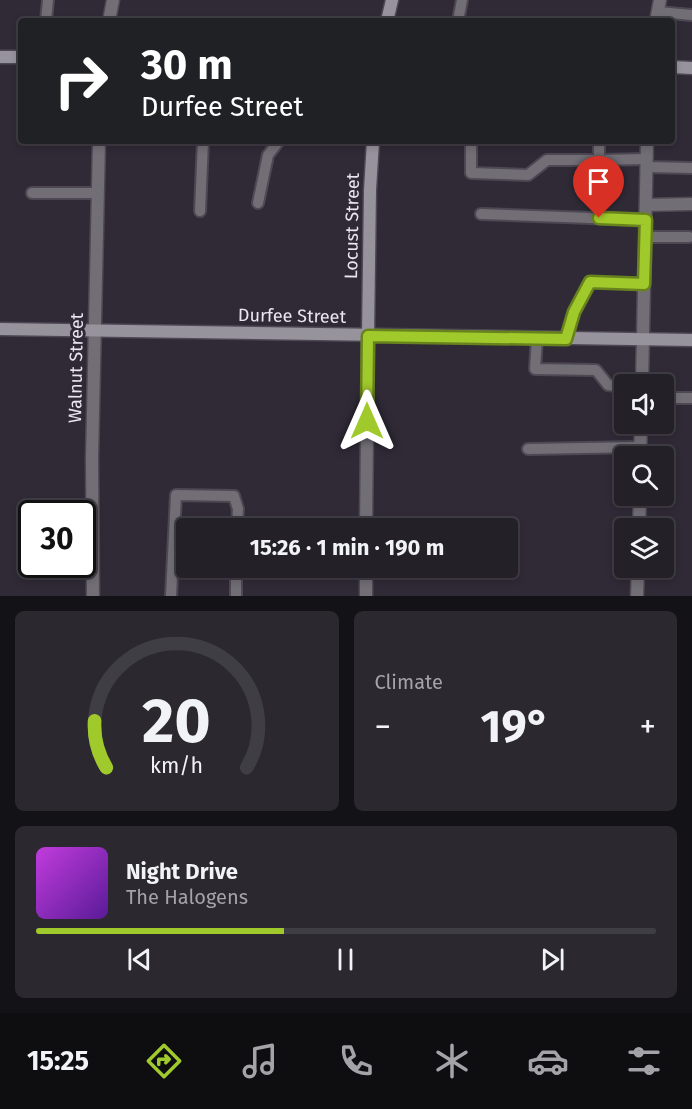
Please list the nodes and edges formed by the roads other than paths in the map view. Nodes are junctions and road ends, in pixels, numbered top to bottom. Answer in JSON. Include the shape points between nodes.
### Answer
{"nodes":[{"id":1,"x":48,"y":0,"type":"edge"},
{"id":2,"x":113,"y":0,"type":"edge"},
{"id":3,"x":392,"y":0,"type":"edge"},
{"id":4,"x":462,"y":0,"type":"edge"},
{"id":5,"x":658,"y":11,"type":"edge"},
{"id":6,"x":692,"y":15,"type":"edge"},
{"id":7,"x":46,"y":18,"type":"edge"},
{"id":8,"x":110,"y":18,"type":"edge"},
{"id":9,"x":388,"y":18,"type":"edge"},
{"id":10,"x":459,"y":18,"type":"edge"},
{"id":11,"x":0,"y":57,"type":"edge"},
{"id":12,"x":18,"y":57,"type":"edge"},
{"id":13,"x":675,"y":67,"type":"edge"},
{"id":14,"x":692,"y":68,"type":"edge"},
{"id":15,"x":99,"y":144,"type":"edge"},
{"id":16,"x":202,"y":144,"type":"edge"},
{"id":17,"x":277,"y":144,"type":"edge"},
{"id":18,"x":373,"y":144,"type":"edge"},
{"id":19,"x":471,"y":144,"type":"edge"},
{"id":20,"x":599,"y":144,"type":"edge"},
{"id":21,"x":647,"y":144,"type":"edge"},
{"id":22,"x":599,"y":160,"type":"junction"},
{"id":23,"x":647,"y":163,"type":"junction"},
{"id":24,"x":692,"y":168,"type":"edge"},
{"id":25,"x":32,"y":193,"type":"dead end"},
{"id":26,"x":98,"y":193,"type":"junction"},
{"id":27,"x":258,"y":203,"type":"dead end"},
{"id":28,"x":692,"y":204,"type":"edge"},
{"id":29,"x":646,"y":205,"type":"junction"},
{"id":30,"x":200,"y":212,"type":"dead end"},
{"id":31,"x":481,"y":214,"type":"dead end"},
{"id":32,"x":646,"y":220,"type":"junction"},
{"id":33,"x":645,"y":237,"type":"junction"},
{"id":34,"x":689,"y":237,"type":"dead end"},
{"id":35,"x":644,"y":284,"type":"junction"},
{"id":36,"x":0,"y":328,"type":"edge"},
{"id":37,"x":95,"y":331,"type":"junction"},
{"id":38,"x":368,"y":336,"type":"junction"},
{"id":39,"x":537,"y":338,"type":"junction"},
{"id":40,"x":566,"y":339,"type":"junction"},
{"id":41,"x":643,"y":340,"type":"junction"},
{"id":42,"x":692,"y":340,"type":"edge"},
{"id":43,"x":642,"y":374,"type":"edge"},
{"id":44,"x":614,"y":386,"type":"edge"},
{"id":45,"x":674,"y":398,"type":"edge"},
{"id":46,"x":692,"y":398,"type":"edge"},
{"id":47,"x":528,"y":448,"type":"dead end"},
{"id":48,"x":614,"y":451,"type":"edge"},
{"id":49,"x":238,"y":518,"type":"edge"},
{"id":50,"x":366,"y":518,"type":"edge"},
{"id":51,"x":236,"y":578,"type":"edge"},
{"id":52,"x":366,"y":578,"type":"edge"},
{"id":53,"x":638,"y":578,"type":"edge"},
{"id":54,"x":93,"y":596,"type":"edge"},
{"id":55,"x":171,"y":596,"type":"edge"},
{"id":56,"x":236,"y":596,"type":"edge"},
{"id":57,"x":366,"y":596,"type":"edge"},
{"id":58,"x":638,"y":596,"type":"edge"}],
"edges":[{"from":1,"to":7,"type":"lane"},
{"from":2,"to":8,"type":"street"},
{"from":3,"to":9,"type":"main road"},
{"from":4,"to":10,"type":"lane"},
{"from":5,"to":6,"type":"lane"},
{"from":11,"to":12,"type":"main road"},
{"from":13,"to":14,"type":"main road"},
{"from":15,"to":26,"type":"street","name":"Walnut Street"},
{"from":16,"to":30,"type":"lane"},
{"from":17,"to":27,"type":"lane","via":[[268,155]]},
{"from":18,"to":38,"type":"main road","name":"Locust Street"},
{"from":19,"to":22,"type":"lane","via":[[471,173],[528,176],[547,160]]},
{"from":20,"to":22,"type":"lane"},
{"from":21,"to":23,"type":"street"},
{"from":22,"to":23,"type":"lane"},
{"from":23,"to":24,"type":"lane"},
{"from":23,"to":29,"type":"street"},
{"from":25,"to":26,"type":"lane"},
{"from":26,"to":37,"type":"street","name":"Walnut Street"},
{"from":28,"to":29,"type":"street"},
{"from":29,"to":32,"type":"street"},
{"from":31,"to":32,"type":"lane"},
{"from":32,"to":33,"type":"street"},
{"from":33,"to":34,"type":"lane"},
{"from":33,"to":35,"type":"street"},
{"from":35,"to":40,"type":"lane","via":[[590,282],[574,312]]},
{"from":35,"to":41,"type":"street"},
{"from":36,"to":37,"type":"main road","name":"Durfee Street"},
{"from":37,"to":38,"type":"main road","name":"Durfee Street"},
{"from":37,"to":54,"type":"street","name":"Walnut Street"},
{"from":38,"to":39,"type":"main road","name":"Durfee Street"},
{"from":38,"to":50,"type":"street","name":"Locust Street"},
{"from":39,"to":40,"type":"main road","name":"Durfee Street"},
{"from":39,"to":44,"type":"lane","via":[[535,369],[596,370],[608,385]]},
{"from":40,"to":41,"type":"main road","name":"Durfee Street"},
{"from":41,"to":42,"type":"main road","name":"Durfee Street"},
{"from":41,"to":43,"type":"street"},
{"from":45,"to":46,"type":"lane"},
{"from":47,"to":48,"type":"lane"},
{"from":49,"to":55,"type":"lane","via":[[234,496],[176,495]]},
{"from":51,"to":56,"type":"lane"},
{"from":52,"to":57,"type":"street"},
{"from":53,"to":58,"type":"street"}]}
